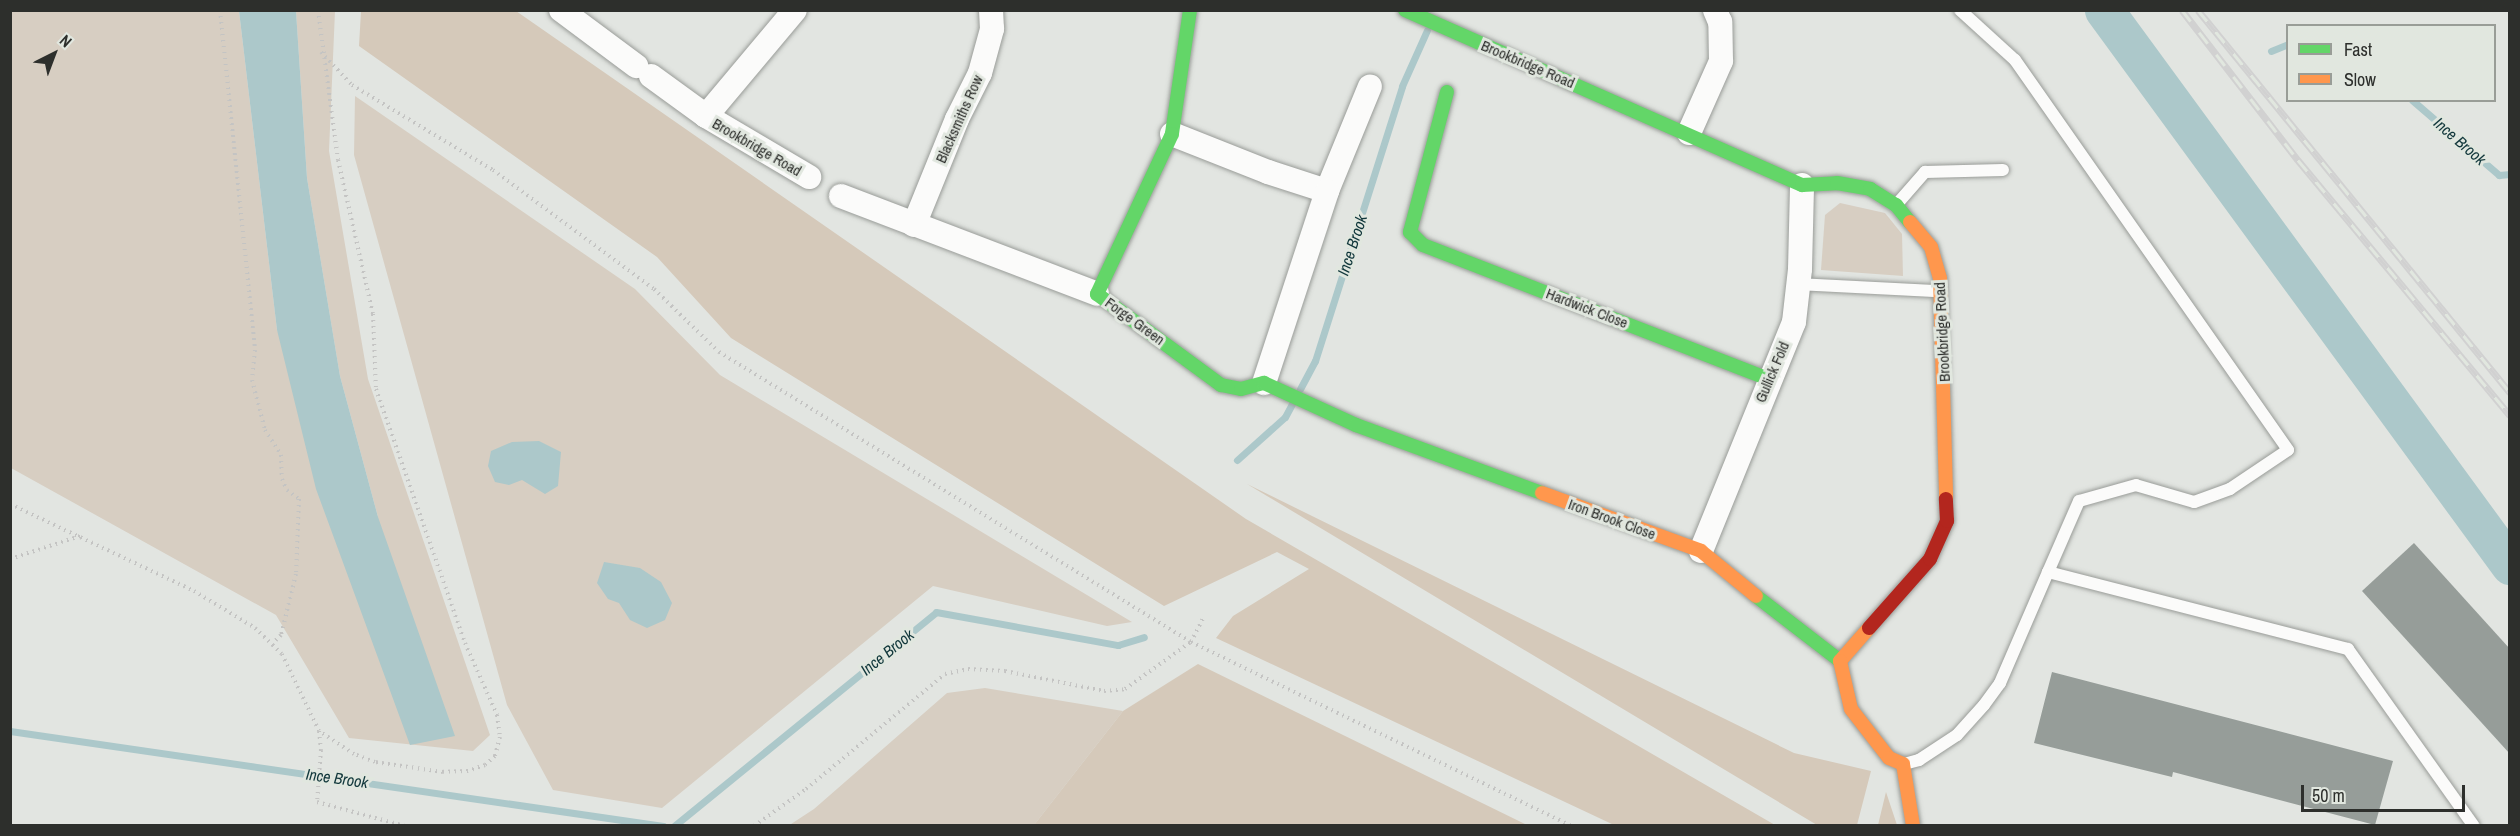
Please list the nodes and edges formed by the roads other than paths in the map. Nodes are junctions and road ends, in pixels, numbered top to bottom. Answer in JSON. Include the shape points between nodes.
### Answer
{"nodes":[{"id":1,"x":795,"y":10,"type":"edge"},
{"id":2,"x":991,"y":10,"type":"edge"},
{"id":3,"x":1190,"y":10,"type":"edge"},
{"id":4,"x":1715,"y":10,"type":"edge"},
{"id":5,"x":1960,"y":10,"type":"edge"},
{"id":6,"x":567,"y":12,"type":"edge"},
{"id":7,"x":1411,"y":13,"type":"edge"},
{"id":8,"x":1370,"y":86,"type":"dead end"},
{"id":9,"x":1447,"y":92,"type":"dead end"},
{"id":10,"x":706,"y":116,"type":"junction"},
{"id":11,"x":1689,"y":132,"type":"junction"},
{"id":12,"x":1172,"y":134,"type":"junction"},
{"id":13,"x":2003,"y":170,"type":"dead end"},
{"id":14,"x":809,"y":177,"type":"dead end"},
{"id":15,"x":1802,"y":185,"type":"junction"},
{"id":16,"x":1327,"y":191,"type":"junction"},
{"id":17,"x":841,"y":196,"type":"dead end"},
{"id":18,"x":1896,"y":205,"type":"junction"},
{"id":19,"x":914,"y":225,"type":"junction"},
{"id":20,"x":1798,"y":284,"type":"junction"},
{"id":21,"x":1941,"y":291,"type":"junction"},
{"id":22,"x":1097,"y":294,"type":"junction"},
{"id":23,"x":1768,"y":379,"type":"junction"},
{"id":24,"x":1268,"y":385,"type":"junction"},
{"id":25,"x":1701,"y":551,"type":"junction"},
{"id":26,"x":2048,"y":573,"type":"junction"},
{"id":27,"x":1840,"y":661,"type":"junction"},
{"id":28,"x":1903,"y":764,"type":"junction"},
{"id":29,"x":1913,"y":825,"type":"edge"},
{"id":30,"x":2474,"y":825,"type":"edge"}],
"edges":[{"from":1,"to":10,"type":"street","name":"Brookbridge Road"},
{"from":2,"to":19,"type":"street","name":"Blacksmiths Row","via":[[992,29],[980,73],[957,118]]},
{"from":3,"to":12,"type":"street","name":"Forge Green"},
{"from":4,"to":11,"type":"street","via":[[1720,22],[1721,61]]},
{"from":5,"to":26,"type":"lane","via":[[2015,60],[2288,450],[2230,489],[2194,502],[2136,485],[2079,501]]},
{"from":6,"to":10,"type":"street","name":"Brookbridge Road"},
{"from":7,"to":11,"type":"street","name":"Brookbridge Road"},
{"from":8,"to":16,"type":"street"},
{"from":9,"to":23,"type":"street","name":"Hardwick Close","via":[[1410,232],[1423,245]]},
{"from":10,"to":14,"type":"street","name":"Brookbridge Road"},
{"from":11,"to":15,"type":"street","name":"Brookbridge Road"},
{"from":12,"to":16,"type":"street"},
{"from":12,"to":22,"type":"street","name":"Forge Green"},
{"from":13,"to":18,"type":"lane","via":[[1925,172]]},
{"from":15,"to":18,"type":"street","name":"Brookbridge Road","via":[[1837,183],[1870,189]]},
{"from":15,"to":20,"type":"street","name":"Gullick Fold"},
{"from":16,"to":24,"type":"street"},
{"from":17,"to":19,"type":"street"},
{"from":18,"to":21,"type":"street","name":"Brookbridge Road","via":[[1931,247]]},
{"from":19,"to":22,"type":"street"},
{"from":20,"to":21,"type":"lane"},
{"from":20,"to":23,"type":"street","name":"Gullick Fold","via":[[1794,322]]},
{"from":21,"to":27,"type":"street","name":"Brookbridge Road","via":[[1947,522],[1930,559]]},
{"from":22,"to":24,"type":"street","name":"Forge Green","via":[[1221,384],[1241,389]]},
{"from":23,"to":25,"type":"street","name":"Gullick Fold"},
{"from":24,"to":25,"type":"street","name":"Iron Brook Close","via":[[1356,425]]},
{"from":25,"to":27,"type":"street","name":"Iron Brook Close","via":[[1813,644]]},
{"from":26,"to":28,"type":"lane","via":[[2000,683],[1984,705],[1957,735],[1919,760]]},
{"from":26,"to":30,"type":"lane","via":[[2348,649]]},
{"from":27,"to":28,"type":"street","via":[[1851,710],[1889,758]]},
{"from":28,"to":29,"type":"street"}]}
